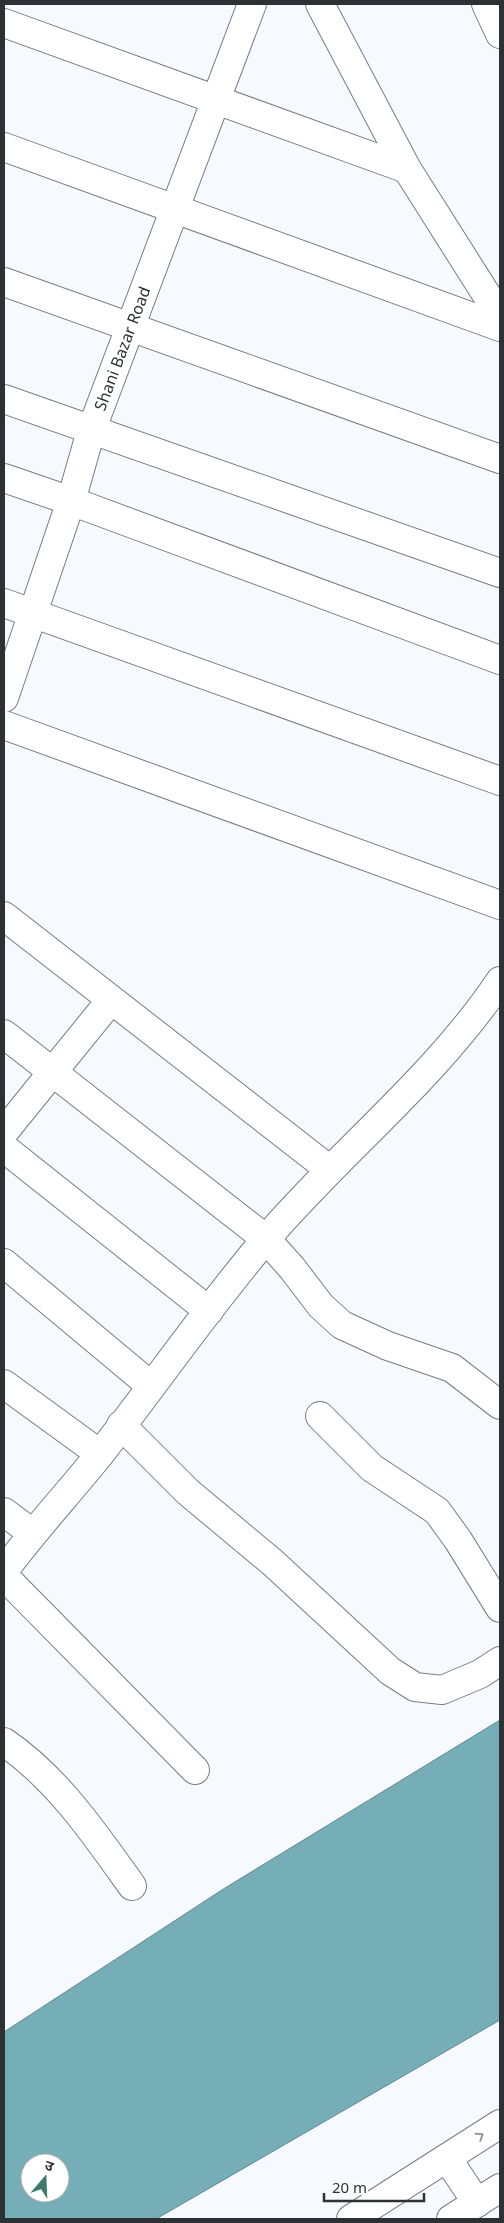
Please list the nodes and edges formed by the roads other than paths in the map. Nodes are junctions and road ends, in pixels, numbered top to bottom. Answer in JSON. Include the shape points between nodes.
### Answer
{"nodes":[{"id":1,"x":252,"y":4,"type":"edge"},
{"id":2,"x":320,"y":4,"type":"edge"},
{"id":3,"x":486,"y":4,"type":"edge"},
{"id":4,"x":4,"y":23,"type":"edge"},
{"id":5,"x":500,"y":34,"type":"edge"},
{"id":6,"x":215,"y":100,"type":"junction"},
{"id":7,"x":4,"y":147,"type":"edge"},
{"id":8,"x":407,"y":169,"type":"junction"},
{"id":9,"x":175,"y":209,"type":"junction"},
{"id":10,"x":4,"y":282,"type":"edge"},
{"id":11,"x":500,"y":316,"type":"edge"},
{"id":12,"x":500,"y":327,"type":"edge"},
{"id":13,"x":130,"y":328,"type":"junction"},
{"id":14,"x":4,"y":399,"type":"edge"},
{"id":15,"x":91,"y":431,"type":"junction"},
{"id":16,"x":500,"y":459,"type":"edge"},
{"id":17,"x":4,"y":478,"type":"edge"},
{"id":18,"x":71,"y":501,"type":"junction"},
{"id":19,"x":500,"y":573,"type":"edge"},
{"id":20,"x":4,"y":604,"type":"edge"},
{"id":21,"x":31,"y":614,"type":"junction"},
{"id":22,"x":500,"y":660,"type":"edge"},
{"id":23,"x":4,"y":698,"type":"edge"},
{"id":24,"x":4,"y":725,"type":"edge"},
{"id":25,"x":500,"y":781,"type":"edge"},
{"id":26,"x":500,"y":905,"type":"edge"},
{"id":27,"x":4,"y":916,"type":"edge"},
{"id":28,"x":500,"y":981,"type":"edge"},
{"id":29,"x":111,"y":1000,"type":"junction"},
{"id":30,"x":4,"y":1034,"type":"edge"},
{"id":31,"x":52,"y":1072,"type":"junction"},
{"id":32,"x":4,"y":1132,"type":"edge"},
{"id":33,"x":4,"y":1148,"type":"edge"},
{"id":34,"x":330,"y":1170,"type":"junction"},
{"id":35,"x":266,"y":1239,"type":"junction"},
{"id":36,"x":4,"y":1262,"type":"edge"},
{"id":37,"x":209,"y":1311,"type":"junction"},
{"id":38,"x":4,"y":1384,"type":"edge"},
{"id":39,"x":150,"y":1385,"type":"junction"},
{"id":40,"x":500,"y":1405,"type":"edge"},
{"id":41,"x":320,"y":1416,"type":"dead end"},
{"id":42,"x":121,"y":1425,"type":"junction"},
{"id":43,"x":100,"y":1454,"type":"junction"},
{"id":44,"x":4,"y":1512,"type":"edge"},
{"id":45,"x":32,"y":1533,"type":"junction"},
{"id":46,"x":4,"y":1571,"type":"edge"},
{"id":47,"x":4,"y":1576,"type":"edge"},
{"id":48,"x":500,"y":1608,"type":"edge"},
{"id":49,"x":500,"y":1661,"type":"edge"},
{"id":50,"x":4,"y":1742,"type":"edge"},
{"id":51,"x":195,"y":1770,"type":"dead end"},
{"id":52,"x":132,"y":1886,"type":"dead end"},
{"id":53,"x":500,"y":2124,"type":"edge"},
{"id":54,"x":447,"y":2158,"type":"junction"},
{"id":55,"x":500,"y":2188,"type":"edge"},
{"id":56,"x":477,"y":2203,"type":"junction"},
{"id":57,"x":351,"y":2219,"type":"edge"},
{"id":58,"x":451,"y":2219,"type":"edge"}],
"edges":[{"from":1,"to":6,"type":"street","name":"Shani Bazar Road"},
{"from":2,"to":8,"type":"street"},
{"from":3,"to":5,"type":"street"},
{"from":4,"to":6,"type":"street"},
{"from":6,"to":8,"type":"street"},
{"from":6,"to":9,"type":"street","name":"Shani Bazar Road"},
{"from":7,"to":9,"type":"street"},
{"from":8,"to":11,"type":"street"},
{"from":9,"to":12,"type":"street"},
{"from":9,"to":13,"type":"street","name":"Shani Bazar Road"},
{"from":10,"to":13,"type":"street"},
{"from":13,"to":15,"type":"street","name":"Shani Bazar Road"},
{"from":13,"to":16,"type":"street"},
{"from":14,"to":15,"type":"street"},
{"from":15,"to":18,"type":"street","name":"Shani Bazar Road"},
{"from":15,"to":19,"type":"street"},
{"from":17,"to":18,"type":"street"},
{"from":18,"to":21,"type":"street","name":"Shani Bazar Road"},
{"from":18,"to":22,"type":"street"},
{"from":20,"to":21,"type":"street"},
{"from":21,"to":23,"type":"street","name":"Shani Bazar Road"},
{"from":21,"to":25,"type":"street"},
{"from":24,"to":26,"type":"street"},
{"from":27,"to":29,"type":"street"},
{"from":28,"to":34,"type":"street","via":[[480,1012],[440,1058]]},
{"from":29,"to":31,"type":"street"},
{"from":29,"to":34,"type":"street"},
{"from":30,"to":31,"type":"street"},
{"from":31,"to":32,"type":"street"},
{"from":31,"to":35,"type":"street"},
{"from":33,"to":37,"type":"street"},
{"from":34,"to":35,"type":"street"},
{"from":35,"to":37,"type":"street"},
{"from":35,"to":40,"type":"street","via":[[321,1306],[342,1326],[452,1368]]},
{"from":36,"to":39,"type":"street"},
{"from":37,"to":39,"type":"street"},
{"from":38,"to":43,"type":"street"},
{"from":39,"to":42,"type":"street"},
{"from":41,"to":48,"type":"street","via":[[372,1468],[437,1511]]},
{"from":42,"to":43,"type":"street"},
{"from":42,"to":49,"type":"street","via":[[188,1492],[272,1562],[390,1671],[415,1688],[442,1690],[480,1674]]},
{"from":43,"to":45,"type":"street"},
{"from":44,"to":45,"type":"street"},
{"from":45,"to":46,"type":"street"},
{"from":47,"to":51,"type":"street"},
{"from":50,"to":52,"type":"street","via":[[39,1770],[91,1829]]},
{"from":54,"to":53,"type":"street","one_way":true},
{"from":54,"to":56,"type":"street"},
{"from":54,"to":57,"type":"street"},
{"from":55,"to":56,"type":"street"},
{"from":56,"to":58,"type":"street"}]}
